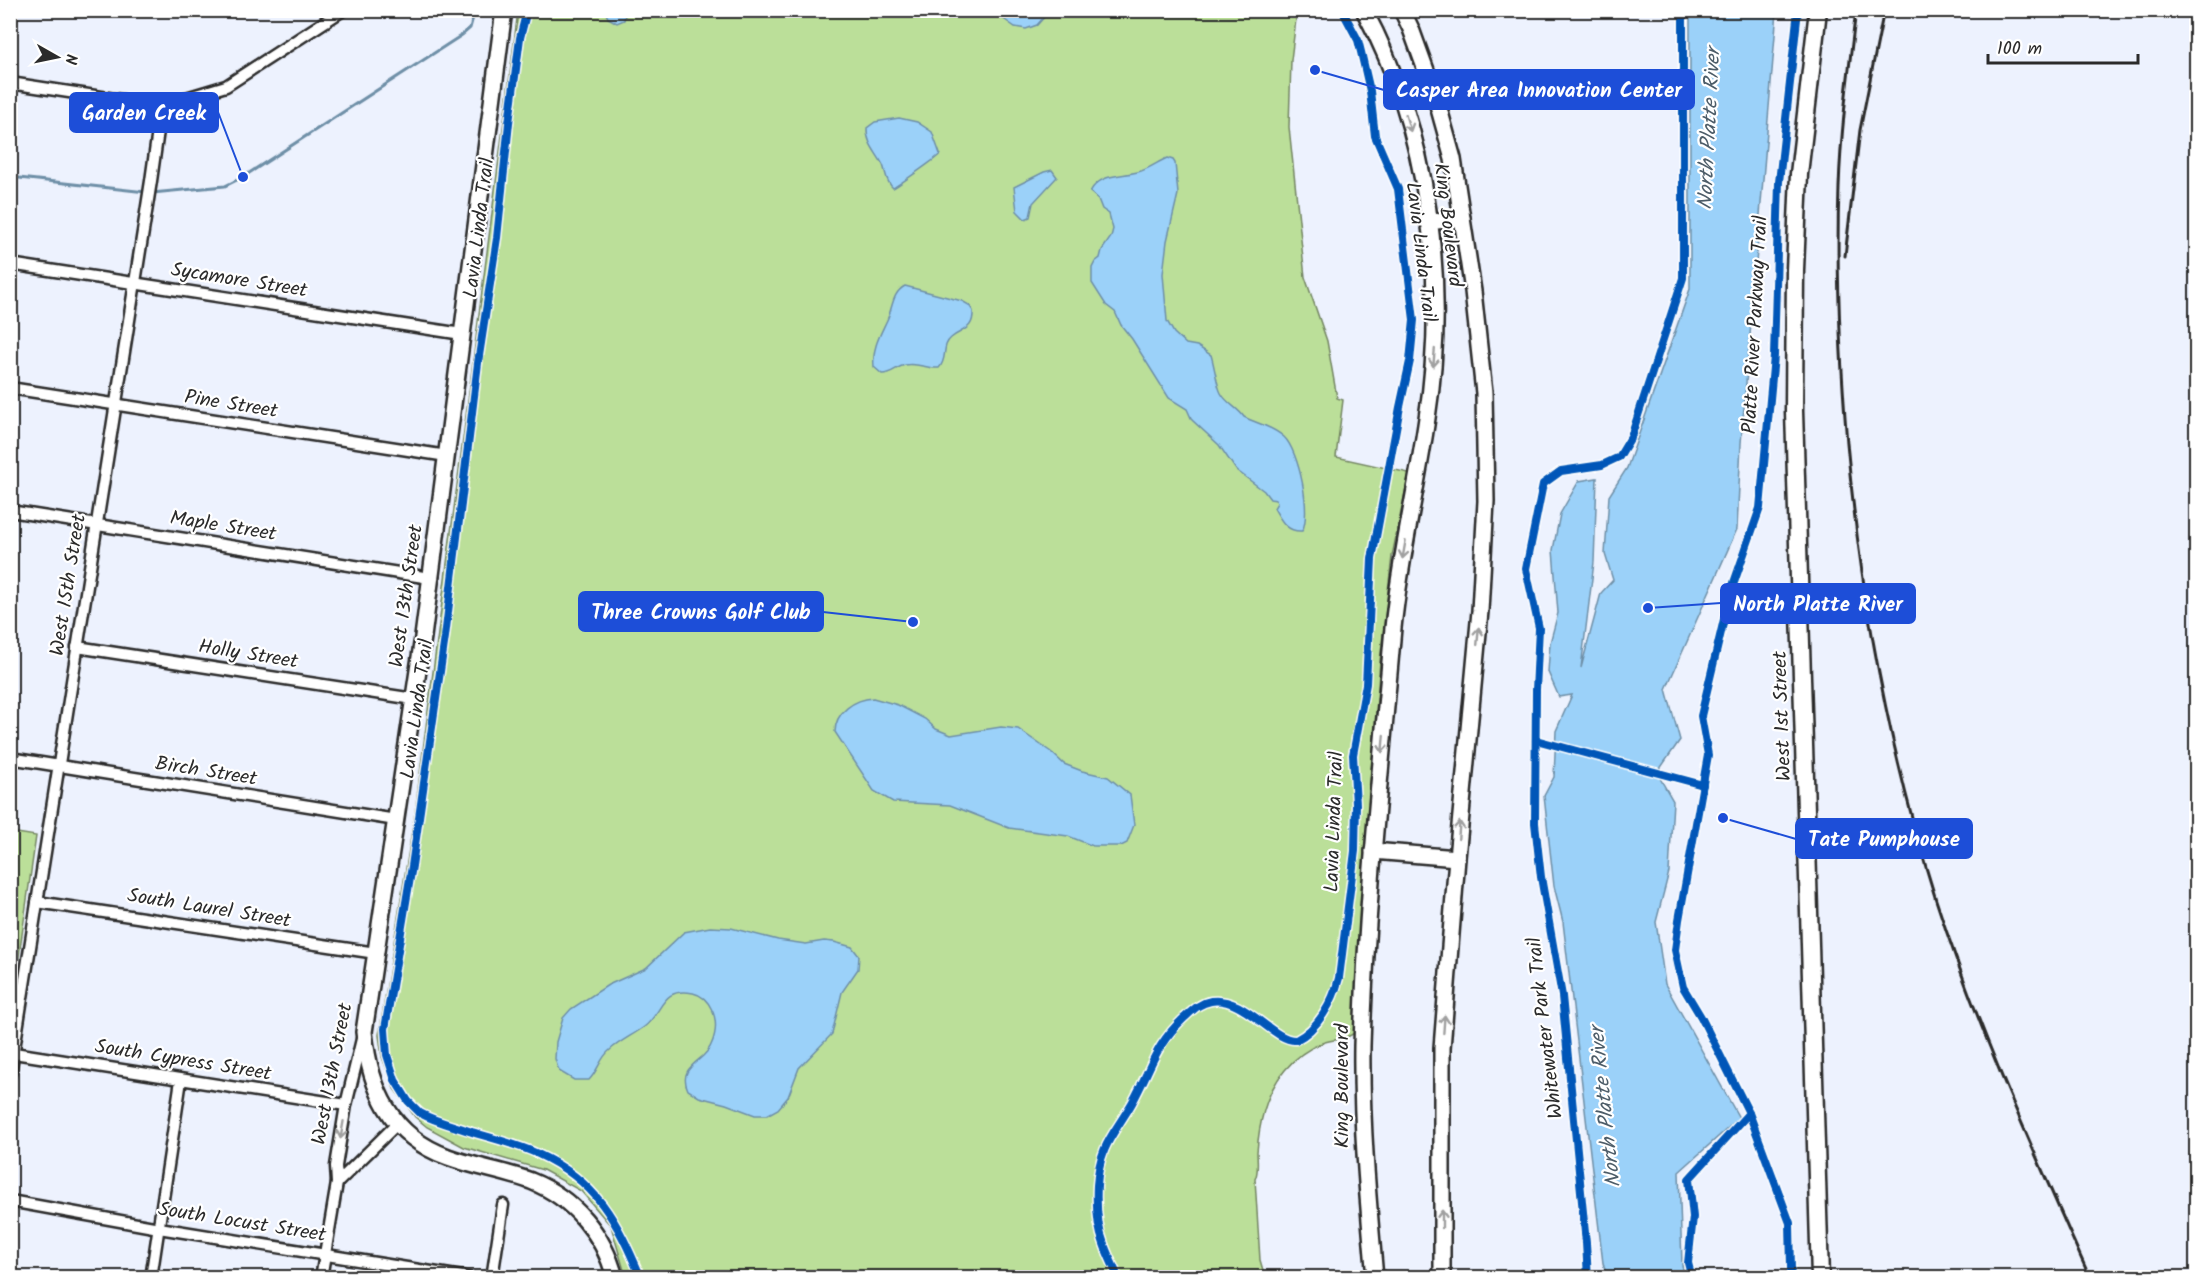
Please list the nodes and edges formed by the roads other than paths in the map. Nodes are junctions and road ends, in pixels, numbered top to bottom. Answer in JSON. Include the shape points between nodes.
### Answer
{"nodes":[{"id":1,"x":343,"y":10,"type":"edge"},
{"id":2,"x":504,"y":10,"type":"edge"},
{"id":3,"x":1364,"y":10,"type":"edge"},
{"id":4,"x":1402,"y":10,"type":"edge"},
{"id":5,"x":1818,"y":10,"type":"edge"},
{"id":6,"x":10,"y":83,"type":"edge"},
{"id":7,"x":162,"y":102,"type":"junction"},
{"id":8,"x":1462,"y":218,"type":"junction"},
{"id":9,"x":1428,"y":222,"type":"junction"},
{"id":10,"x":10,"y":264,"type":"edge"},
{"id":11,"x":135,"y":283,"type":"junction"},
{"id":12,"x":462,"y":334,"type":"junction"},
{"id":13,"x":10,"y":388,"type":"edge"},
{"id":14,"x":116,"y":405,"type":"junction"},
{"id":15,"x":447,"y":456,"type":"junction"},
{"id":16,"x":10,"y":511,"type":"edge"},
{"id":17,"x":96,"y":525,"type":"junction"},
{"id":18,"x":430,"y":578,"type":"junction"},
{"id":19,"x":77,"y":646,"type":"junction"},
{"id":20,"x":414,"y":699,"type":"junction"},
{"id":21,"x":10,"y":758,"type":"edge"},
{"id":22,"x":59,"y":767,"type":"junction"},
{"id":23,"x":396,"y":820,"type":"junction"},
{"id":24,"x":1373,"y":852,"type":"junction"},
{"id":25,"x":1457,"y":858,"type":"junction"},
{"id":26,"x":37,"y":902,"type":"junction"},
{"id":27,"x":375,"y":953,"type":"junction"},
{"id":28,"x":364,"y":1032,"type":"junction"},
{"id":29,"x":14,"y":1053,"type":"junction"},
{"id":30,"x":10,"y":1074,"type":"edge"},
{"id":31,"x":181,"y":1080,"type":"junction"},
{"id":32,"x":346,"y":1105,"type":"junction"},
{"id":33,"x":397,"y":1124,"type":"junction"},
{"id":34,"x":337,"y":1183,"type":"junction"},
{"id":35,"x":10,"y":1202,"type":"edge"},
{"id":36,"x":503,"y":1205,"type":"dead end"},
{"id":37,"x":159,"y":1228,"type":"junction"},
{"id":38,"x":324,"y":1255,"type":"junction"},
{"id":39,"x":151,"y":1278,"type":"edge"},
{"id":40,"x":321,"y":1278,"type":"edge"},
{"id":41,"x":469,"y":1278,"type":"edge"},
{"id":42,"x":492,"y":1278,"type":"edge"},
{"id":43,"x":615,"y":1278,"type":"edge"},
{"id":44,"x":1375,"y":1278,"type":"edge"},
{"id":45,"x":1442,"y":1278,"type":"edge"},
{"id":46,"x":1820,"y":1278,"type":"edge"}],
"edges":[{"from":1,"to":7,"type":"street","via":[[226,86]]},
{"from":2,"to":12,"type":"street","name":"West 13th Street"},
{"from":3,"to":9,"type":"street","name":"King Boulevard","one_way":true,"via":[[1411,132]]},
{"from":4,"to":8,"type":"street","name":"King Boulevard","via":[[1436,98],[1453,159]]},
{"from":5,"to":46,"type":"main road","name":"West 1st Street","via":[[1799,174],[1794,411]]},
{"from":6,"to":7,"type":"street","via":[[128,101]]},
{"from":7,"to":11,"type":"street","name":"West 15th Street"},
{"from":8,"to":9,"type":"street"},
{"from":25,"to":8,"type":"street","name":"King Boulevard","one_way":true,"via":[[1486,501],[1484,393]]},
{"from":9,"to":24,"type":"street","name":"King Boulevard","one_way":true,"via":[[1434,264],[1434,355],[1428,416],[1396,600]]},
{"from":10,"to":11,"type":"street","name":"Sycamore Street"},
{"from":11,"to":12,"type":"street","name":"Sycamore Street"},
{"from":11,"to":14,"type":"street","name":"West 15th Street"},
{"from":12,"to":15,"type":"street","name":"West 13th Street"},
{"from":13,"to":14,"type":"street","name":"Pine Street"},
{"from":14,"to":15,"type":"street","name":"Pine Street"},
{"from":14,"to":17,"type":"street","name":"West 15th Street"},
{"from":15,"to":18,"type":"street","name":"West 13th Street"},
{"from":16,"to":17,"type":"street","name":"Maple Street"},
{"from":17,"to":18,"type":"street","name":"Maple Street"},
{"from":17,"to":19,"type":"street","name":"West 15th Street"},
{"from":18,"to":20,"type":"street","name":"West 13th Street"},
{"from":19,"to":20,"type":"street","name":"Holly Street"},
{"from":19,"to":22,"type":"street","name":"West 15th Street"},
{"from":20,"to":23,"type":"street","name":"West 13th Street"},
{"from":21,"to":22,"type":"street","name":"Birch Street"},
{"from":22,"to":23,"type":"street","name":"Birch Street"},
{"from":22,"to":26,"type":"street","name":"West 15th Street"},
{"from":23,"to":27,"type":"street","name":"West 13th Street"},
{"from":24,"to":25,"type":"street"},
{"from":24,"to":44,"type":"street","name":"King Boulevard","via":[[1362,1047],[1364,1159]]},
{"from":45,"to":25,"type":"street","name":"King Boulevard","one_way":true,"via":[[1442,1048]]},
{"from":26,"to":27,"type":"street","name":"South Laurel Street"},
{"from":26,"to":29,"type":"street","name":"West 15th Street"},
{"from":27,"to":28,"type":"street","name":"West 13th Street"},
{"from":28,"to":32,"type":"street","name":"West 13th Street"},
{"from":28,"to":33,"type":"street","via":[[375,1086]]},
{"from":29,"to":30,"type":"street","name":"West 15th Street"},
{"from":29,"to":31,"type":"street","name":"South Cypress Street"},
{"from":31,"to":32,"type":"street","name":"South Cypress Street"},
{"from":31,"to":37,"type":"street"},
{"from":32,"to":34,"type":"street","name":"West 13th Street","one_way":true},
{"from":33,"to":34,"type":"street"},
{"from":33,"to":43,"type":"street","via":[[447,1157],[531,1181],[557,1194],[600,1239]]},
{"from":34,"to":38,"type":"street","name":"West 13th Street"},
{"from":35,"to":37,"type":"street","name":"South Locust Street"},
{"from":36,"to":42,"type":"street"},
{"from":37,"to":38,"type":"street","name":"South Locust Street"},
{"from":37,"to":39,"type":"street"},
{"from":38,"to":40,"type":"street","name":"West 13th Street"},
{"from":38,"to":41,"type":"street","name":"South Locust Street"}]}
